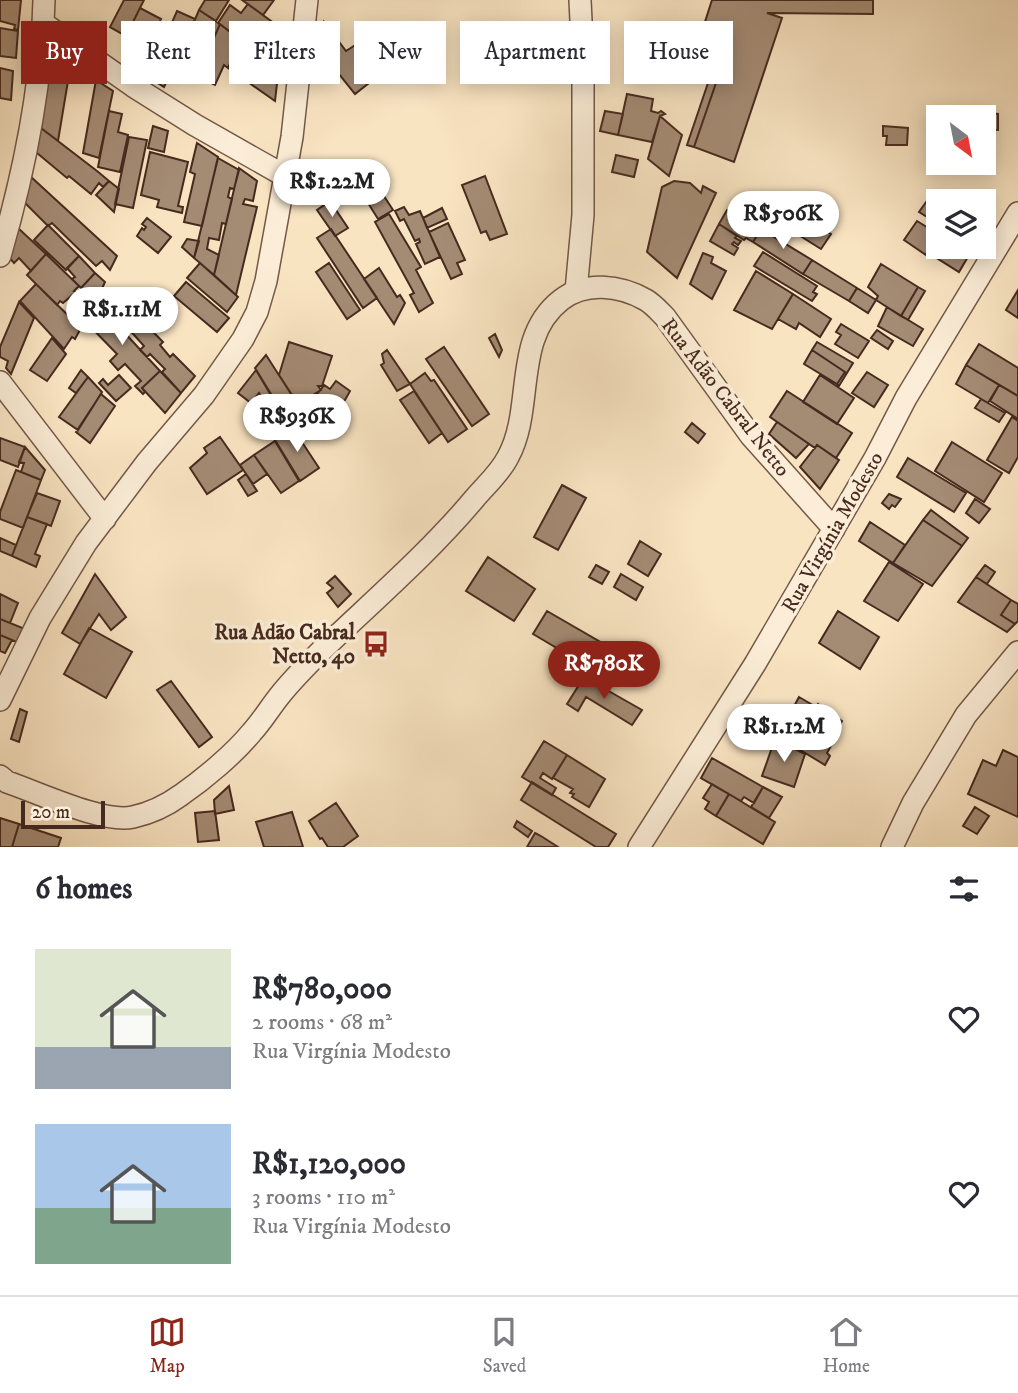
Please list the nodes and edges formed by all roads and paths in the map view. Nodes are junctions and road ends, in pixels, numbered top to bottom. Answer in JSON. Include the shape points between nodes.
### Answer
{"nodes":[{"id":1,"x":44,"y":0,"type":"edge"},
{"id":2,"x":307,"y":0,"type":"edge"},
{"id":3,"x":580,"y":0,"type":"edge"},
{"id":4,"x":43,"y":21,"type":"edge"},
{"id":5,"x":107,"y":66,"type":"edge"},
{"id":6,"x":36,"y":84,"type":"edge"},
{"id":7,"x":285,"y":176,"type":"junction"},
{"id":8,"x":1018,"y":213,"type":"edge"},
{"id":9,"x":0,"y":256,"type":"edge"},
{"id":10,"x":576,"y":291,"type":"junction"},
{"id":11,"x":0,"y":382,"type":"edge"},
{"id":12,"x":104,"y":519,"type":"junction"},
{"id":13,"x":834,"y":529,"type":"junction"},
{"id":14,"x":1018,"y":652,"type":"edge"},
{"id":15,"x":0,"y":700,"type":"edge"},
{"id":16,"x":0,"y":776,"type":"edge"},
{"id":17,"x":639,"y":847,"type":"edge"},
{"id":18,"x":891,"y":847,"type":"edge"}],
"edges":[{"from":1,"to":4,"type":"street"},
{"from":2,"to":7,"type":"street"},
{"from":3,"to":10,"type":"street","via":[[583,215]]},
{"from":5,"to":7,"type":"street","via":[[195,125]]},
{"from":6,"to":9,"type":"street","via":[[23,165]]},
{"from":7,"to":12,"type":"street","via":[[266,281],[243,339]]},
{"from":8,"to":13,"type":"street","name":"Rua Virgínia Modesto","via":[[906,398]]},
{"from":10,"to":13,"type":"street","name":"Rua Adão Cabral Netto","via":[[598,286],[648,301],[751,436]]},
{"from":10,"to":16,"type":"street","via":[[551,308],[536,336],[527,365],[518,433],[496,475],[442,535],[319,653],[252,733],[182,795],[158,810],[130,818],[106,817]]},
{"from":11,"to":12,"type":"street"},
{"from":12,"to":15,"type":"street","via":[[40,618]]},
{"from":13,"to":17,"type":"street","name":"Rua Virgínia Modesto"},
{"from":14,"to":18,"type":"street","via":[[966,715]]}]}
